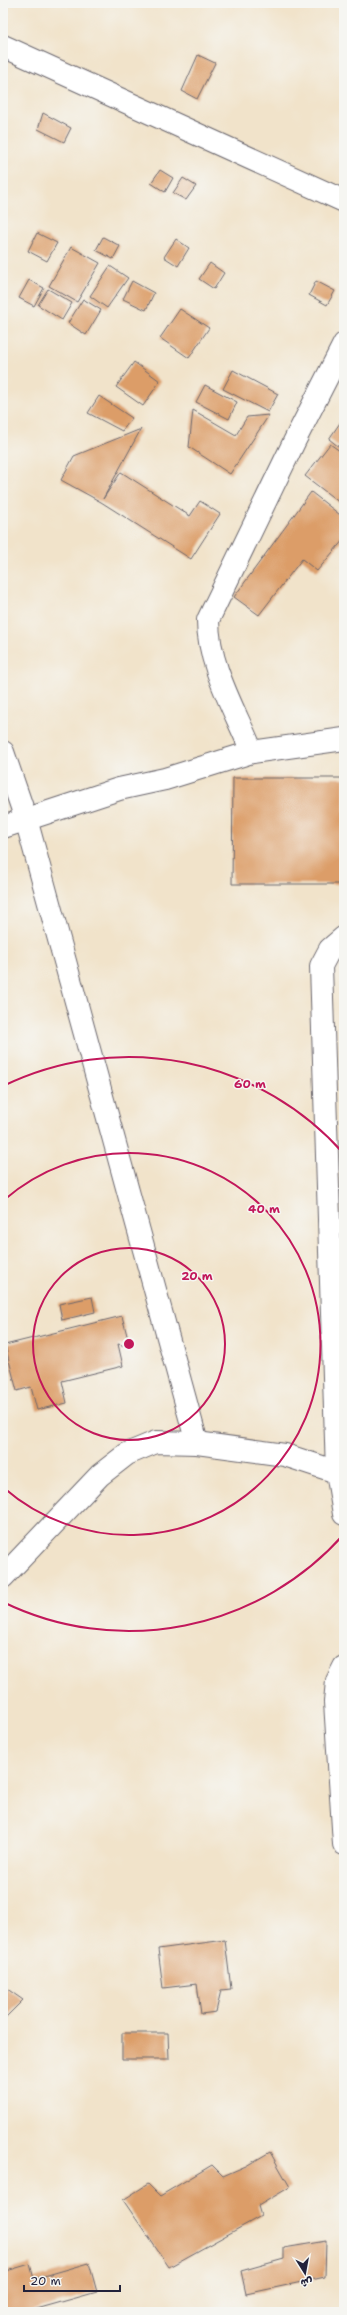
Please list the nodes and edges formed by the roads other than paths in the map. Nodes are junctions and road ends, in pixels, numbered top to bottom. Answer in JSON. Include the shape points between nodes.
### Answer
{"nodes":[{"id":1,"x":3,"y":46,"type":"edge"},
{"id":2,"x":344,"y":200,"type":"edge"},
{"id":3,"x":344,"y":344,"type":"edge"},
{"id":4,"x":344,"y":739,"type":"edge"},
{"id":5,"x":3,"y":752,"type":"edge"},
{"id":6,"x":252,"y":752,"type":"junction"},
{"id":7,"x":26,"y":819,"type":"junction"},
{"id":8,"x":3,"y":827,"type":"edge"},
{"id":9,"x":344,"y":937,"type":"edge"},
{"id":10,"x":197,"y":1443,"type":"junction"},
{"id":11,"x":337,"y":1472,"type":"junction"},
{"id":12,"x":344,"y":1514,"type":"edge"},
{"id":13,"x":3,"y":1576,"type":"edge"},
{"id":14,"x":344,"y":1667,"type":"edge"},
{"id":15,"x":344,"y":1844,"type":"edge"}],
"edges":[{"from":1,"to":2,"type":"street"},
{"from":3,"to":6,"type":"street","via":[[208,620],[208,640],[215,663]]},
{"from":4,"to":6,"type":"street"},
{"from":5,"to":7,"type":"street"},
{"from":6,"to":7,"type":"street","via":[[165,779],[119,789]]},
{"from":7,"to":8,"type":"street"},
{"from":7,"to":10,"type":"street"},
{"from":9,"to":11,"type":"street","via":[[330,949],[321,966]]},
{"from":10,"to":11,"type":"street","via":[[284,1455]]},
{"from":10,"to":13,"type":"street","via":[[156,1442],[128,1454],[100,1475]]},
{"from":11,"to":12,"type":"street"},
{"from":14,"to":15,"type":"street","via":[[337,1681],[335,1702]]}]}
